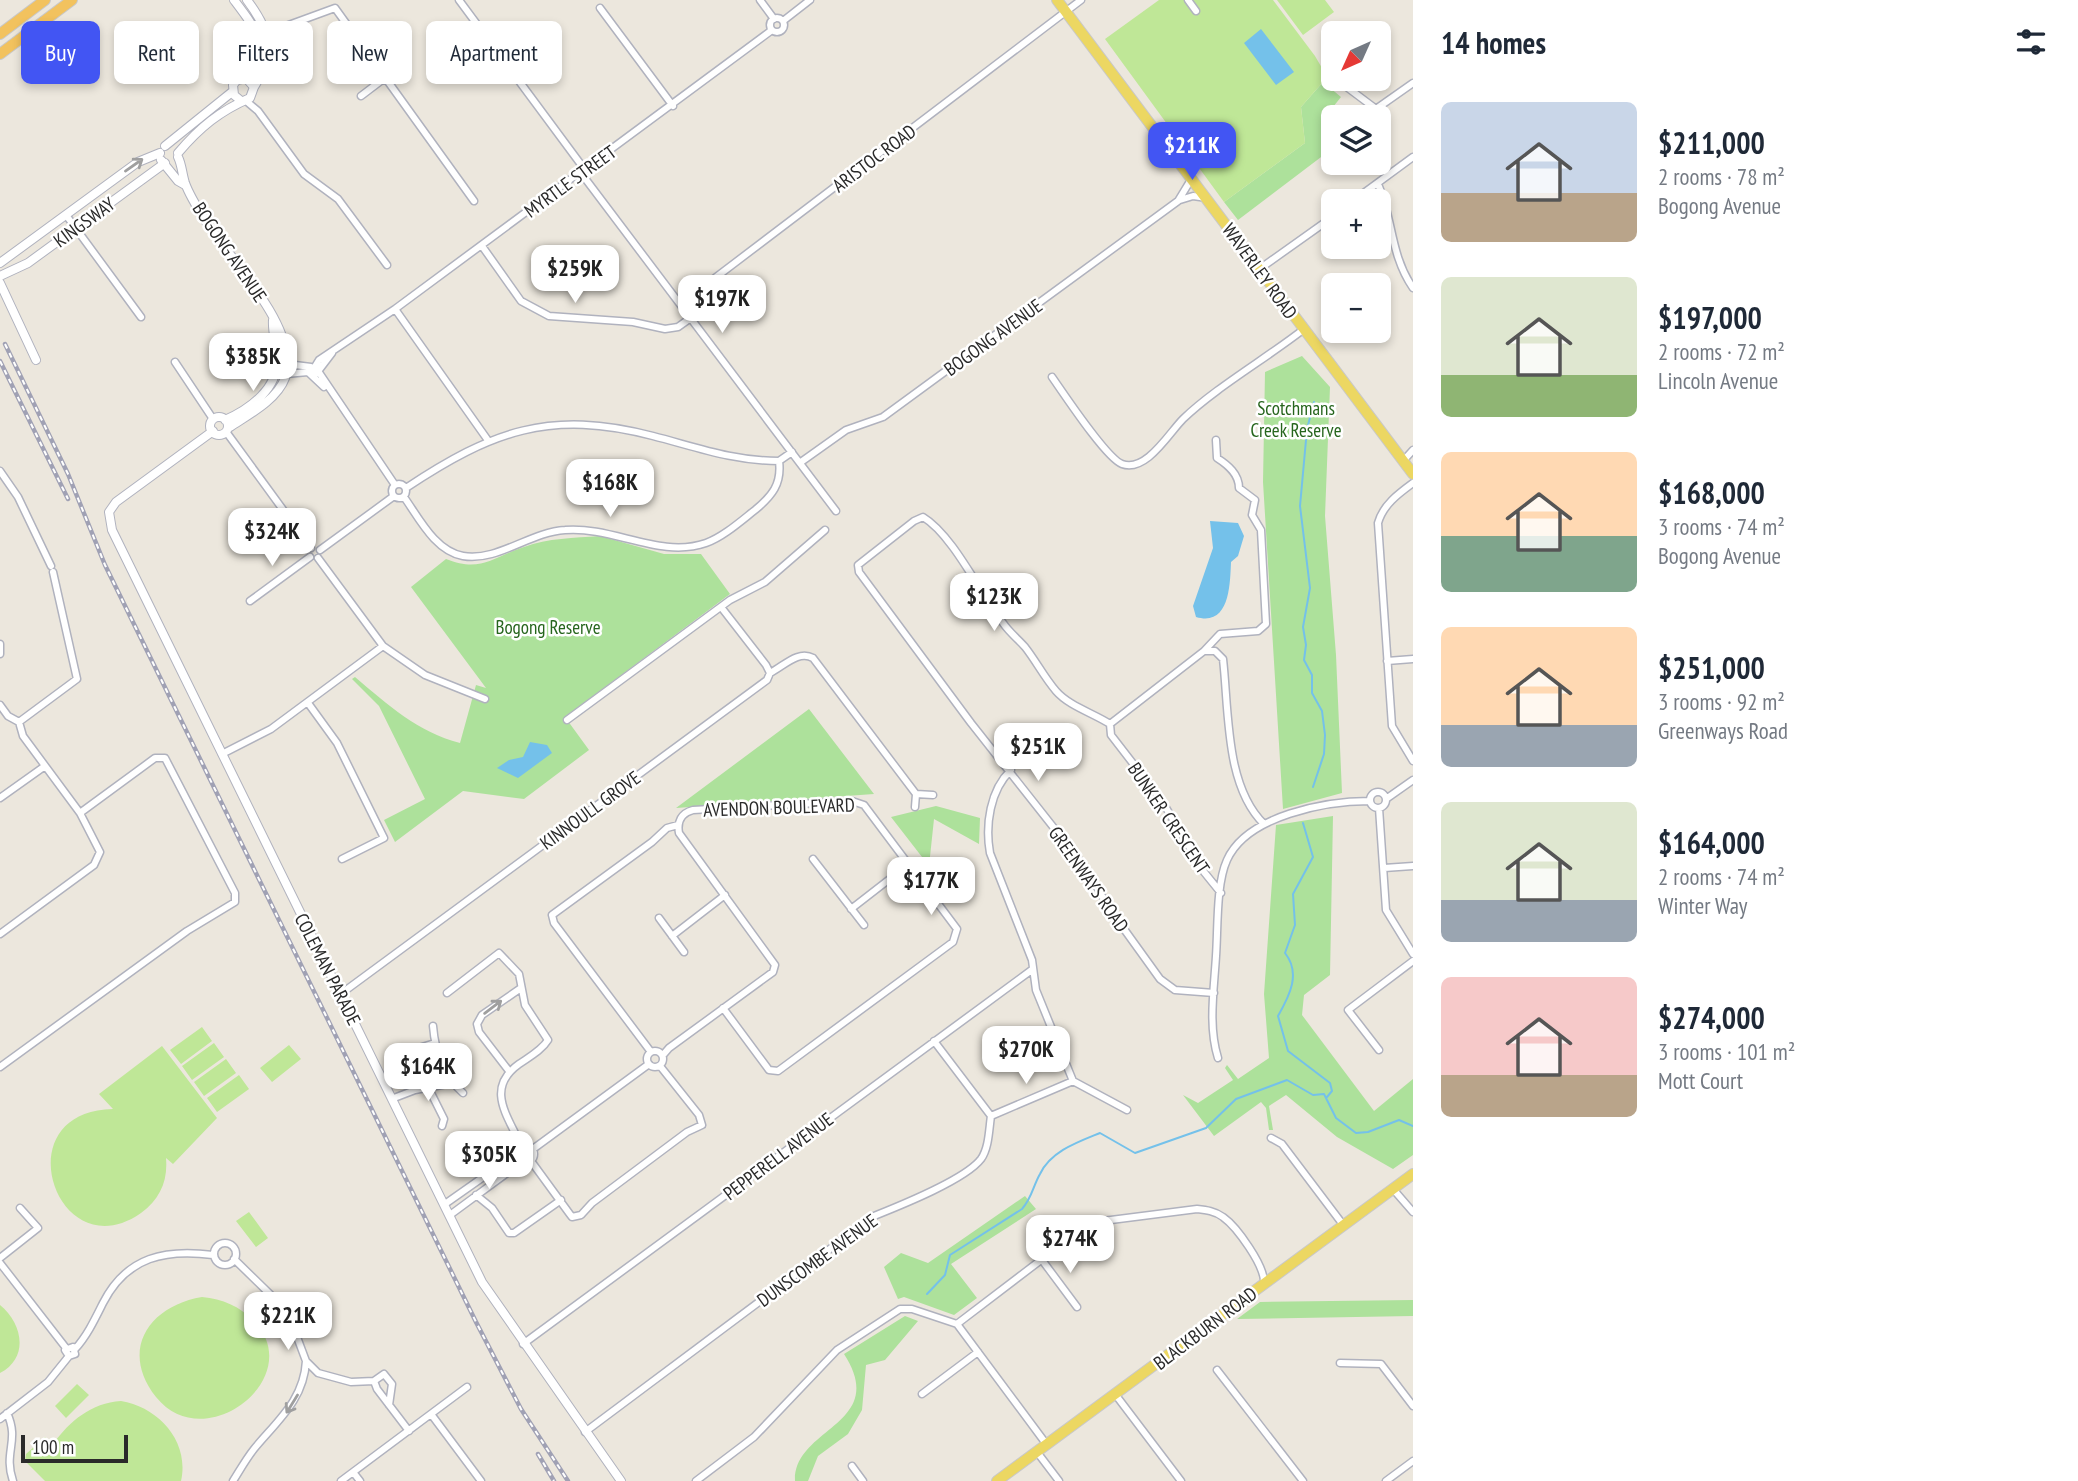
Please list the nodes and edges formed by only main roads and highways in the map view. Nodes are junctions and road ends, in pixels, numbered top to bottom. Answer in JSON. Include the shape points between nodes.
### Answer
{"nodes":[{"id":1,"x":45,"y":0,"type":"edge"},
{"id":2,"x":72,"y":0,"type":"edge"},
{"id":3,"x":1057,"y":0,"type":"edge"},
{"id":4,"x":2,"y":29,"type":"edge"},
{"id":5,"x":0,"y":54,"type":"edge"},
{"id":6,"x":1413,"y":474,"type":"edge"},
{"id":7,"x":1413,"y":1174,"type":"edge"},
{"id":8,"x":997,"y":1481,"type":"edge"}],
"edges":[{"from":1,"to":4,"type":"highway"},
{"from":2,"to":5,"type":"highway"},
{"from":3,"to":6,"type":"main road","name":"WAVERLEY ROAD"},
{"from":7,"to":8,"type":"main road","name":"BLACKBURN ROAD"}]}
